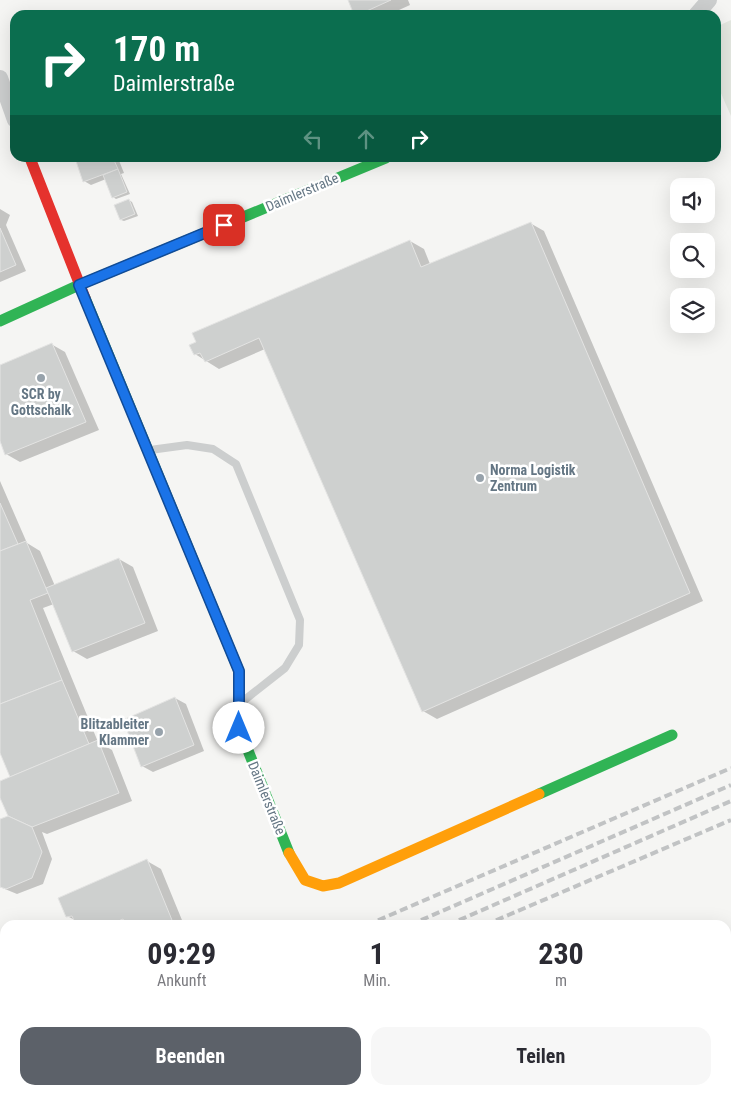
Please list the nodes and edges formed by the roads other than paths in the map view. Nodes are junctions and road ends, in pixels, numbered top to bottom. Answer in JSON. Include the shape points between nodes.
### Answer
{"nodes":[{"id":1,"x":709,"y":0,"type":"edge"},
{"id":2,"x":700,"y":10,"type":"edge"},
{"id":3,"x":0,"y":78,"type":"edge"},
{"id":4,"x":10,"y":106,"type":"edge"},
{"id":5,"x":32,"y":162,"type":"edge"},
{"id":6,"x":376,"y":162,"type":"edge"},
{"id":7,"x":79,"y":285,"type":"junction"},
{"id":8,"x":0,"y":321,"type":"edge"},
{"id":9,"x":148,"y":451,"type":"junction"},
{"id":10,"x":239,"y":704,"type":"junction"},
{"id":11,"x":672,"y":735,"type":"dead end"}],
"edges":[{"from":1,"to":2,"type":"street"},
{"from":3,"to":4,"type":"street"},
{"from":5,"to":7,"type":"street","name":"Daimlerstraße"},
{"from":6,"to":7,"type":"street","name":"Daimlerstraße"},
{"from":7,"to":8,"type":"street","name":"Daimlerstraße"},
{"from":7,"to":9,"type":"street","name":"Daimlerstraße"},
{"from":9,"to":10,"type":"street","name":"Daimlerstraße","via":[[239,671]]},
{"from":9,"to":10,"type":"lane","via":[[187,445],[213,449],[236,464],[300,620],[299,645],[285,668]]},
{"from":10,"to":11,"type":"street","name":"Daimlerstraße","via":[[239,728],[291,857],[305,880],[323,886],[339,883]]}]}
